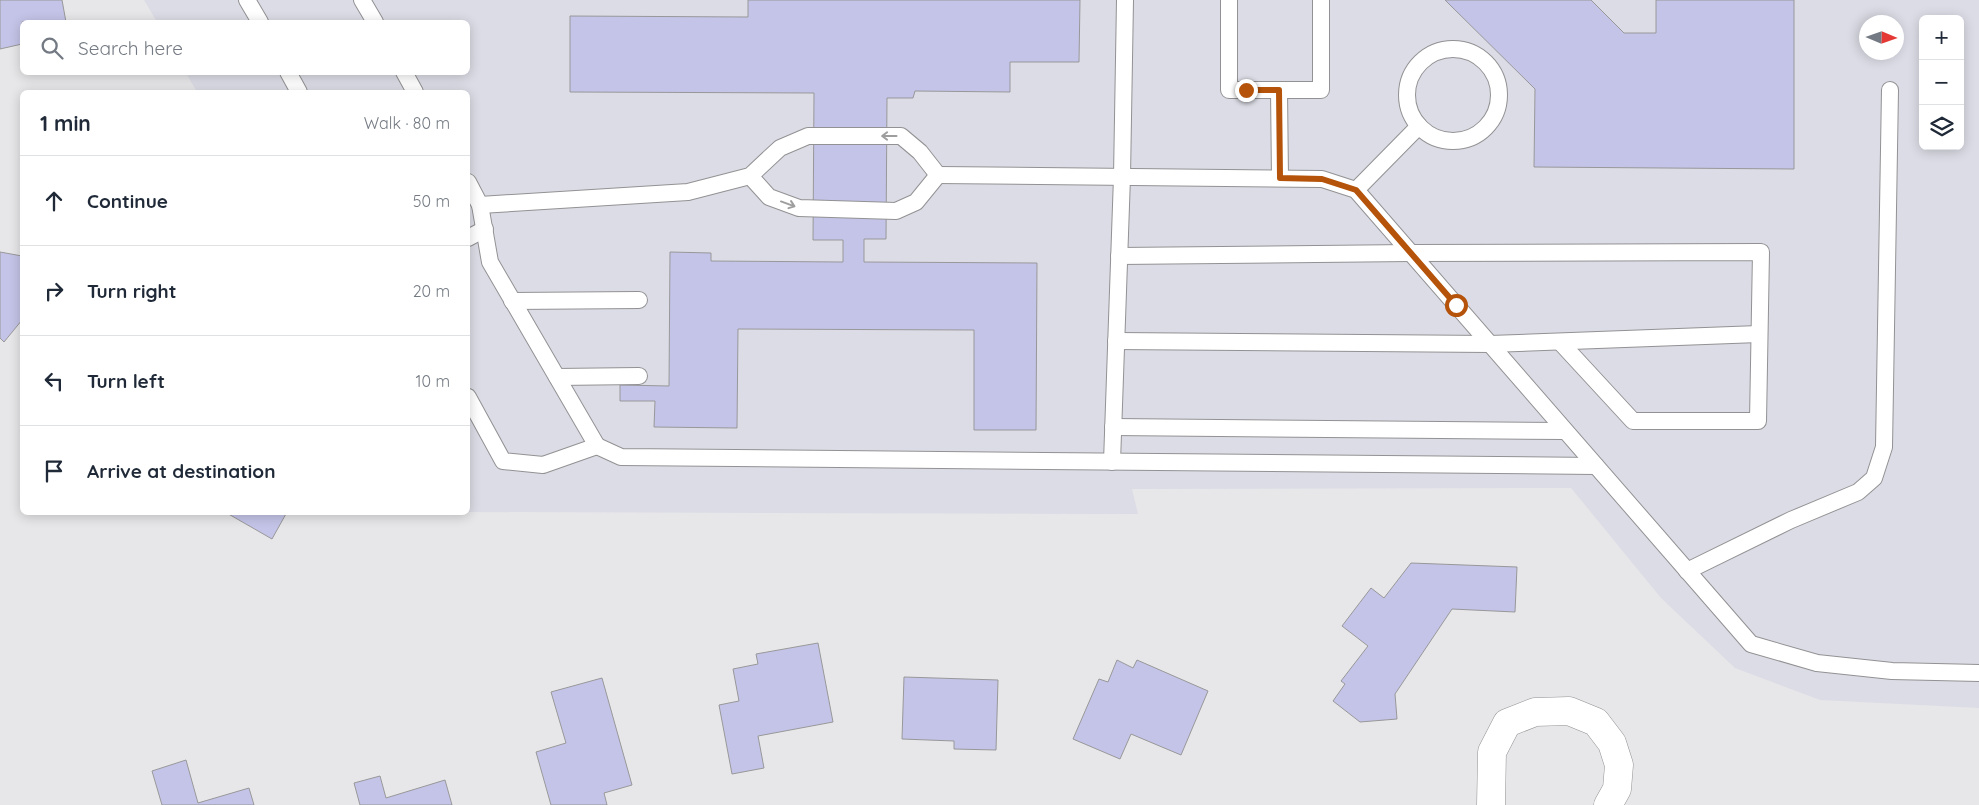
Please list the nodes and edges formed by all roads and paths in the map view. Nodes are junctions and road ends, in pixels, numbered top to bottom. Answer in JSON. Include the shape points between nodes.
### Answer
{"nodes":[{"id":1,"x":247,"y":0,"type":"edge"},
{"id":2,"x":362,"y":0,"type":"edge"},
{"id":3,"x":1125,"y":0,"type":"edge"},
{"id":4,"x":1229,"y":0,"type":"edge"},
{"id":5,"x":1320,"y":0,"type":"edge"},
{"id":6,"x":259,"y":20,"type":"edge"},
{"id":7,"x":374,"y":20,"type":"edge"},
{"id":8,"x":290,"y":75,"type":"edge"},
{"id":9,"x":406,"y":75,"type":"edge"},
{"id":10,"x":298,"y":90,"type":"edge"},
{"id":11,"x":415,"y":90,"type":"edge"},
{"id":12,"x":1279,"y":90,"type":"junction"},
{"id":13,"x":1890,"y":90,"type":"dead end"},
{"id":14,"x":1419,"y":126,"type":"junction"},
{"id":15,"x":938,"y":175,"type":"junction"},
{"id":16,"x":750,"y":176,"type":"junction"},
{"id":17,"x":1122,"y":177,"type":"junction"},
{"id":18,"x":1280,"y":178,"type":"junction"},
{"id":19,"x":470,"y":186,"type":"edge"},
{"id":20,"x":1356,"y":190,"type":"junction"},
{"id":21,"x":480,"y":205,"type":"junction"},
{"id":22,"x":485,"y":229,"type":"junction"},
{"id":23,"x":470,"y":237,"type":"edge"},
{"id":24,"x":1410,"y":253,"type":"junction"},
{"id":25,"x":1119,"y":256,"type":"junction"},
{"id":26,"x":512,"y":300,"type":"junction"},
{"id":27,"x":639,"y":300,"type":"dead end"},
{"id":28,"x":1759,"y":334,"type":"junction"},
{"id":29,"x":1116,"y":341,"type":"junction"},
{"id":30,"x":1561,"y":343,"type":"junction"},
{"id":31,"x":1490,"y":344,"type":"junction"},
{"id":32,"x":639,"y":376,"type":"dead end"},
{"id":33,"x":557,"y":377,"type":"junction"},
{"id":34,"x":470,"y":401,"type":"edge"},
{"id":35,"x":1113,"y":427,"type":"junction"},
{"id":36,"x":1565,"y":431,"type":"junction"},
{"id":37,"x":597,"y":446,"type":"junction"},
{"id":38,"x":1112,"y":462,"type":"junction"},
{"id":39,"x":1596,"y":466,"type":"junction"},
{"id":40,"x":1687,"y":571,"type":"junction"},
{"id":41,"x":1979,"y":673,"type":"edge"},
{"id":42,"x":1491,"y":805,"type":"edge"},
{"id":43,"x":1608,"y":805,"type":"edge"}],
"edges":[{"from":1,"to":6,"type":"lane"},
{"from":2,"to":7,"type":"lane"},
{"from":3,"to":17,"type":"lane"},
{"from":4,"to":12,"type":"lane","via":[[1229,90]]},
{"from":5,"to":12,"type":"lane","via":[[1321,90]]},
{"from":8,"to":10,"type":"lane"},
{"from":9,"to":11,"type":"lane"},
{"from":12,"to":18,"type":"lane"},
{"from":13,"to":40,"type":"lane","via":[[1884,447],[1874,478],[1858,492],[1791,520]]},
{"from":14,"to":14,"type":"lane","via":[[1437,139],[1452,142],[1480,133],[1498,109],[1500,94],[1497,79],[1489,65],[1477,54],[1446,48],[1431,53],[1419,63],[1410,76],[1406,92],[1408,107]]},
{"from":14,"to":20,"type":"lane"},
{"from":16,"to":15,"type":"lane","one_way":true,"via":[[769,197],[799,208],[896,211],[916,202]]},
{"from":15,"to":16,"type":"lane","one_way":true,"via":[[920,152],[901,136],[808,136],[780,148]]},
{"from":15,"to":17,"type":"lane"},
{"from":16,"to":21,"type":"lane","via":[[688,192]]},
{"from":17,"to":18,"type":"lane"},
{"from":17,"to":25,"type":"lane"},
{"from":18,"to":20,"type":"lane","via":[[1322,179]]},
{"from":19,"to":21,"type":"lane"},
{"from":20,"to":24,"type":"lane"},
{"from":21,"to":22,"type":"lane"},
{"from":22,"to":23,"type":"lane"},
{"from":22,"to":26,"type":"lane","via":[[490,262]]},
{"from":24,"to":25,"type":"lane"},
{"from":24,"to":28,"type":"lane","via":[[1761,252]]},
{"from":24,"to":31,"type":"lane"},
{"from":25,"to":29,"type":"lane"},
{"from":26,"to":27,"type":"lane"},
{"from":26,"to":33,"type":"lane"},
{"from":28,"to":30,"type":"lane"},
{"from":28,"to":30,"type":"lane","via":[[1758,421],[1633,421]]},
{"from":29,"to":31,"type":"lane"},
{"from":29,"to":35,"type":"lane"},
{"from":30,"to":31,"type":"lane"},
{"from":31,"to":36,"type":"lane"},
{"from":32,"to":33,"type":"lane"},
{"from":33,"to":37,"type":"lane"},
{"from":34,"to":37,"type":"lane","via":[[503,461],[543,465]]},
{"from":35,"to":36,"type":"lane"},
{"from":35,"to":38,"type":"lane"},
{"from":36,"to":39,"type":"lane"},
{"from":37,"to":38,"type":"lane","via":[[621,457]]},
{"from":38,"to":39,"type":"lane"},
{"from":39,"to":40,"type":"lane"},
{"from":40,"to":41,"type":"lane","via":[[1751,644],[1817,662],[1892,671]]},
{"from":42,"to":43,"type":"street","via":[[1492,752],[1507,723],[1535,712],[1569,710],[1596,722],[1612,744],[1619,765],[1617,789]]}]}
